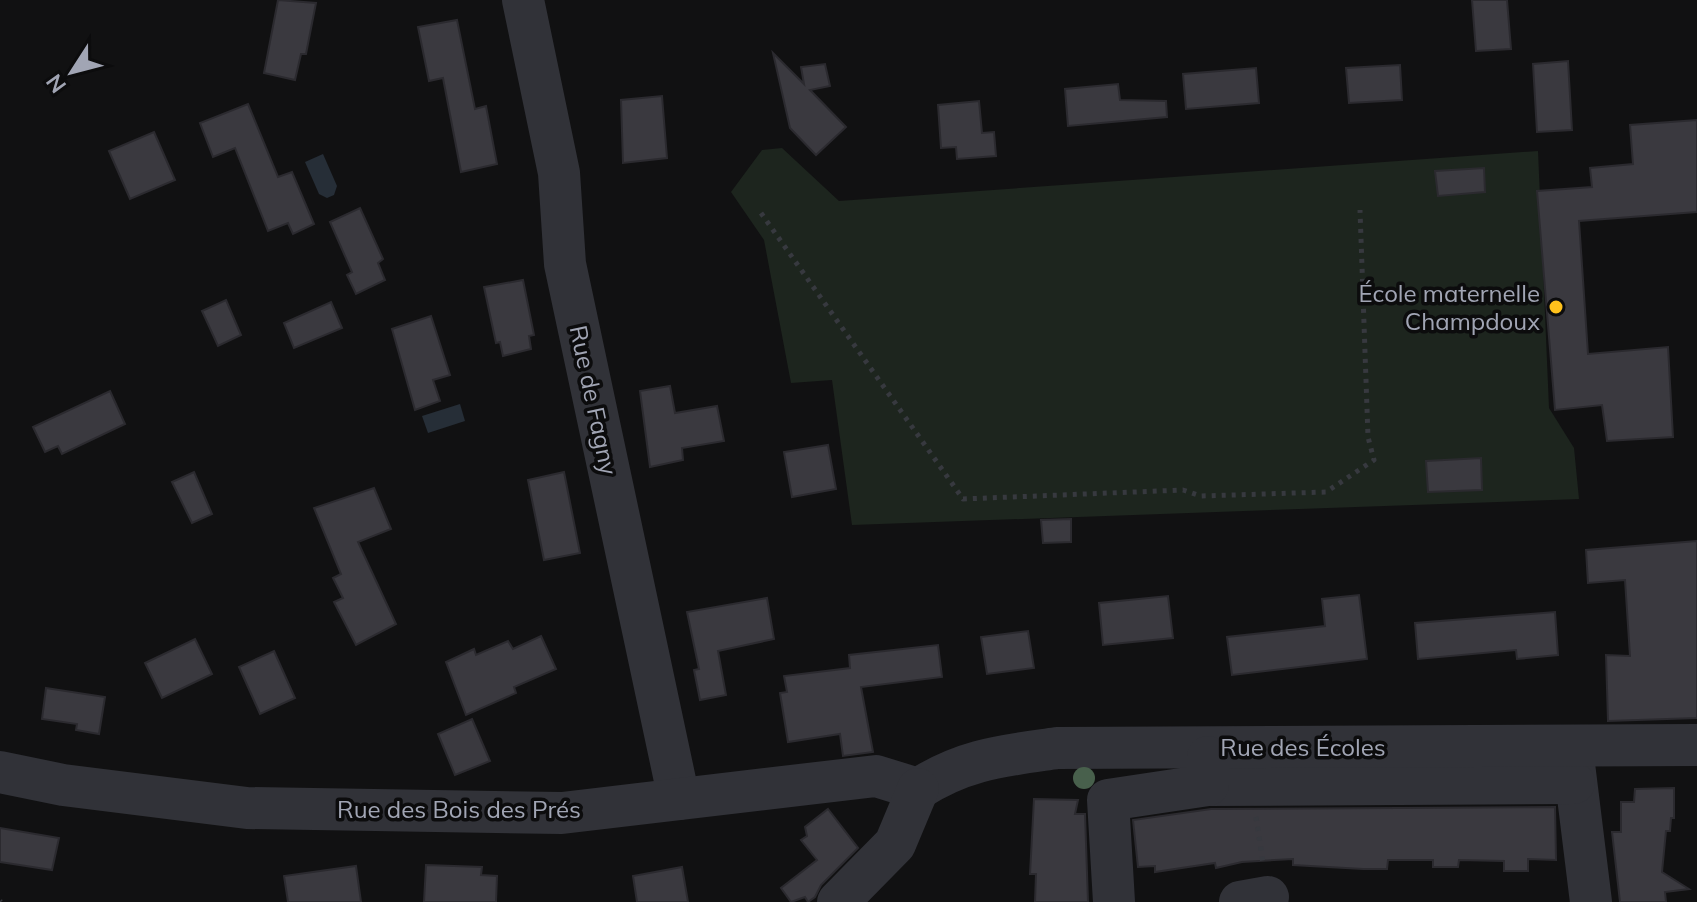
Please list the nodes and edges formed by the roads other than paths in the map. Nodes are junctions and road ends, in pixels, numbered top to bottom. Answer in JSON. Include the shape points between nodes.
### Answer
{"nodes":[{"id":1,"x":523,"y":0,"type":"edge"},
{"id":2,"x":1697,"y":745,"type":"edge"},
{"id":3,"x":1574,"y":765,"type":"junction"},
{"id":4,"x":1208,"y":766,"type":"junction"},
{"id":5,"x":0,"y":772,"type":"edge"},
{"id":6,"x":918,"y":789,"type":"junction"},
{"id":7,"x":679,"y":799,"type":"junction"},
{"id":8,"x":1582,"y":899,"type":"edge"},
{"id":9,"x":838,"y":902,"type":"edge"},
{"id":10,"x":1114,"y":902,"type":"edge"}],
"edges":[{"from":1,"to":7,"type":"street","name":"Rue de Fagny","via":[[559,173],[565,264]]},
{"from":2,"to":3,"type":"street","name":"Rue des Écoles"},
{"from":3,"to":4,"type":"street","name":"Rue des Écoles"},
{"from":3,"to":4,"type":"street","via":[[1255,785]]},
{"from":3,"to":8,"type":"street"},
{"from":4,"to":6,"type":"street","name":"Rue des Écoles","via":[[1057,748],[981,759]]},
{"from":4,"to":10,"type":"street","via":[[1108,800]]},
{"from":5,"to":7,"type":"street","name":"Rue des Bois des Prés","via":[[247,808],[562,813]]},
{"from":6,"to":7,"type":"street","name":"Rue des Bois des Prés","via":[[876,776]]},
{"from":6,"to":9,"type":"street","via":[[895,844]]}]}
